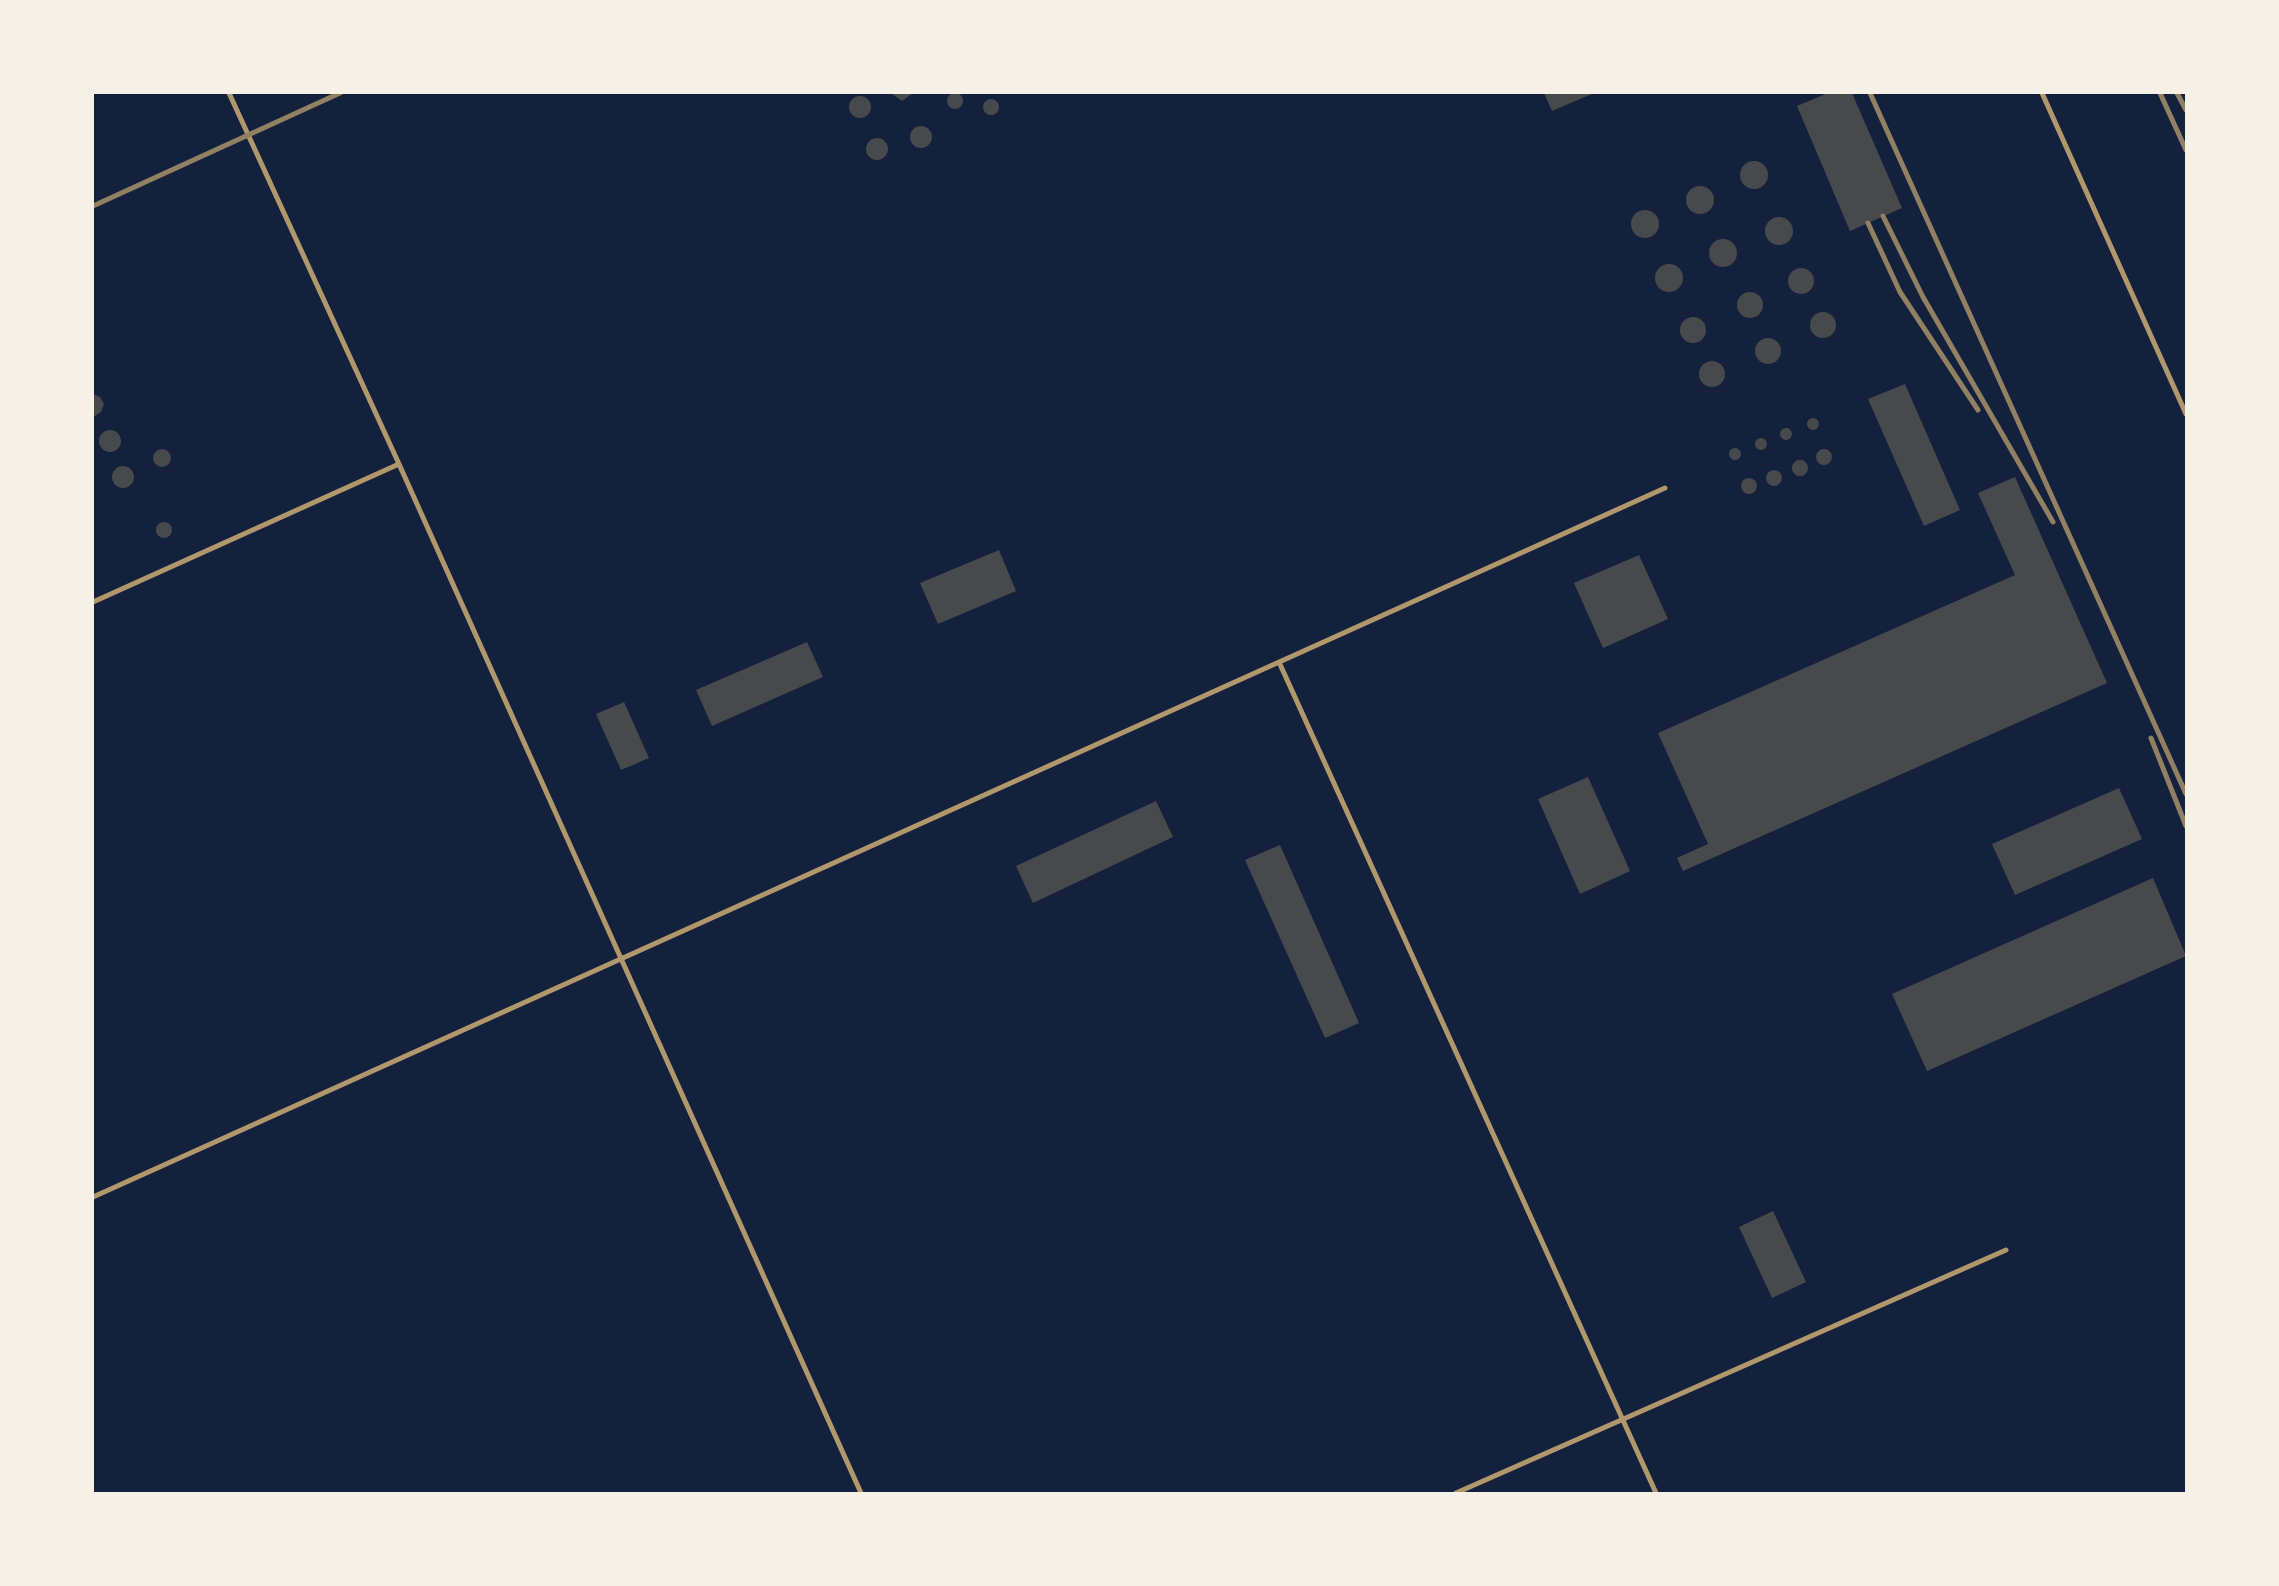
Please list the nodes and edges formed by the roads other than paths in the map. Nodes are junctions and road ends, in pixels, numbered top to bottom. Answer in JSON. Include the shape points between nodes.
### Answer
{"nodes":[{"id":1,"x":229,"y":93,"type":"edge"},
{"id":2,"x":2042,"y":93,"type":"edge"},
{"id":3,"x":2186,"y":414,"type":"edge"},
{"id":4,"x":399,"y":464,"type":"junction"},
{"id":5,"x":1665,"y":488,"type":"dead end"},
{"id":6,"x":93,"y":602,"type":"edge"},
{"id":7,"x":1279,"y":662,"type":"junction"},
{"id":8,"x":619,"y":960,"type":"junction"},
{"id":9,"x":93,"y":1197,"type":"edge"},
{"id":10,"x":2006,"y":1250,"type":"dead end"},
{"id":11,"x":1624,"y":1422,"type":"junction"},
{"id":12,"x":861,"y":1493,"type":"edge"},
{"id":13,"x":1456,"y":1493,"type":"edge"},
{"id":14,"x":1656,"y":1493,"type":"edge"}],
"edges":[{"from":1,"to":4,"type":"lane"},
{"from":2,"to":3,"type":"lane"},
{"from":4,"to":6,"type":"lane"},
{"from":4,"to":8,"type":"lane"},
{"from":5,"to":7,"type":"lane"},
{"from":7,"to":8,"type":"lane"},
{"from":7,"to":11,"type":"lane"},
{"from":8,"to":9,"type":"lane"},
{"from":8,"to":12,"type":"lane"},
{"from":10,"to":11,"type":"lane"},
{"from":11,"to":13,"type":"lane"},
{"from":11,"to":14,"type":"lane"}]}
